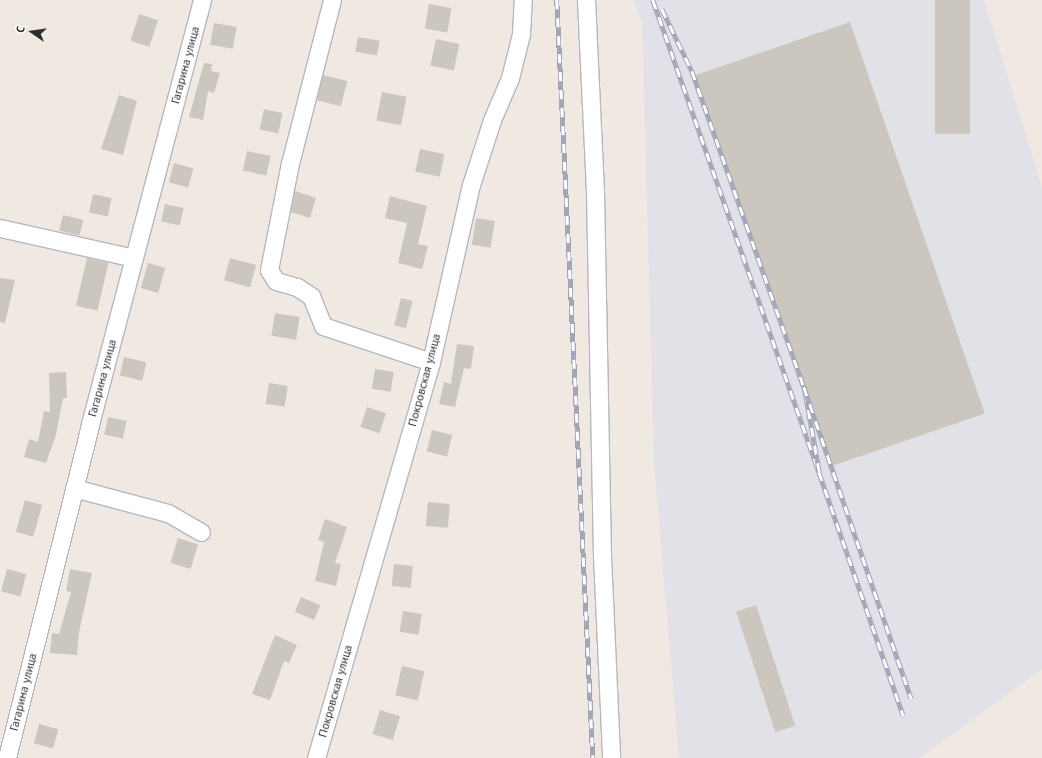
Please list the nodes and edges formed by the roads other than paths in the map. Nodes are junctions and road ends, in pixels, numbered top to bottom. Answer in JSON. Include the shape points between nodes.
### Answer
{"nodes":[{"id":1,"x":202,"y":0,"type":"edge"},
{"id":2,"x":332,"y":0,"type":"edge"},
{"id":3,"x":523,"y":0,"type":"edge"},
{"id":4,"x":586,"y":0,"type":"edge"},
{"id":5,"x":0,"y":228,"type":"edge"},
{"id":6,"x":134,"y":258,"type":"junction"},
{"id":7,"x":430,"y":362,"type":"junction"},
{"id":8,"x":74,"y":488,"type":"junction"},
{"id":9,"x":201,"y":532,"type":"dead end"},
{"id":10,"x":7,"y":758,"type":"edge"},
{"id":11,"x":316,"y":758,"type":"edge"},
{"id":12,"x":611,"y":758,"type":"edge"}],
"edges":[{"from":1,"to":6,"type":"street","name":"Гагарина улица"},
{"from":2,"to":7,"type":"street","via":[[290,163],[269,270],[276,281],[297,287],[311,296],[323,326]]},
{"from":3,"to":7,"type":"street","name":"Покровская улица","via":[[521,34],[510,78],[492,120],[471,185]]},
{"from":4,"to":12,"type":"street","via":[[594,192],[602,556]]},
{"from":5,"to":6,"type":"street"},
{"from":6,"to":8,"type":"street","name":"Гагарина улица"},
{"from":7,"to":11,"type":"street","name":"Покровская улица"},
{"from":8,"to":9,"type":"street","via":[[168,513]]},
{"from":8,"to":10,"type":"street","name":"Гагарина улица"}]}
